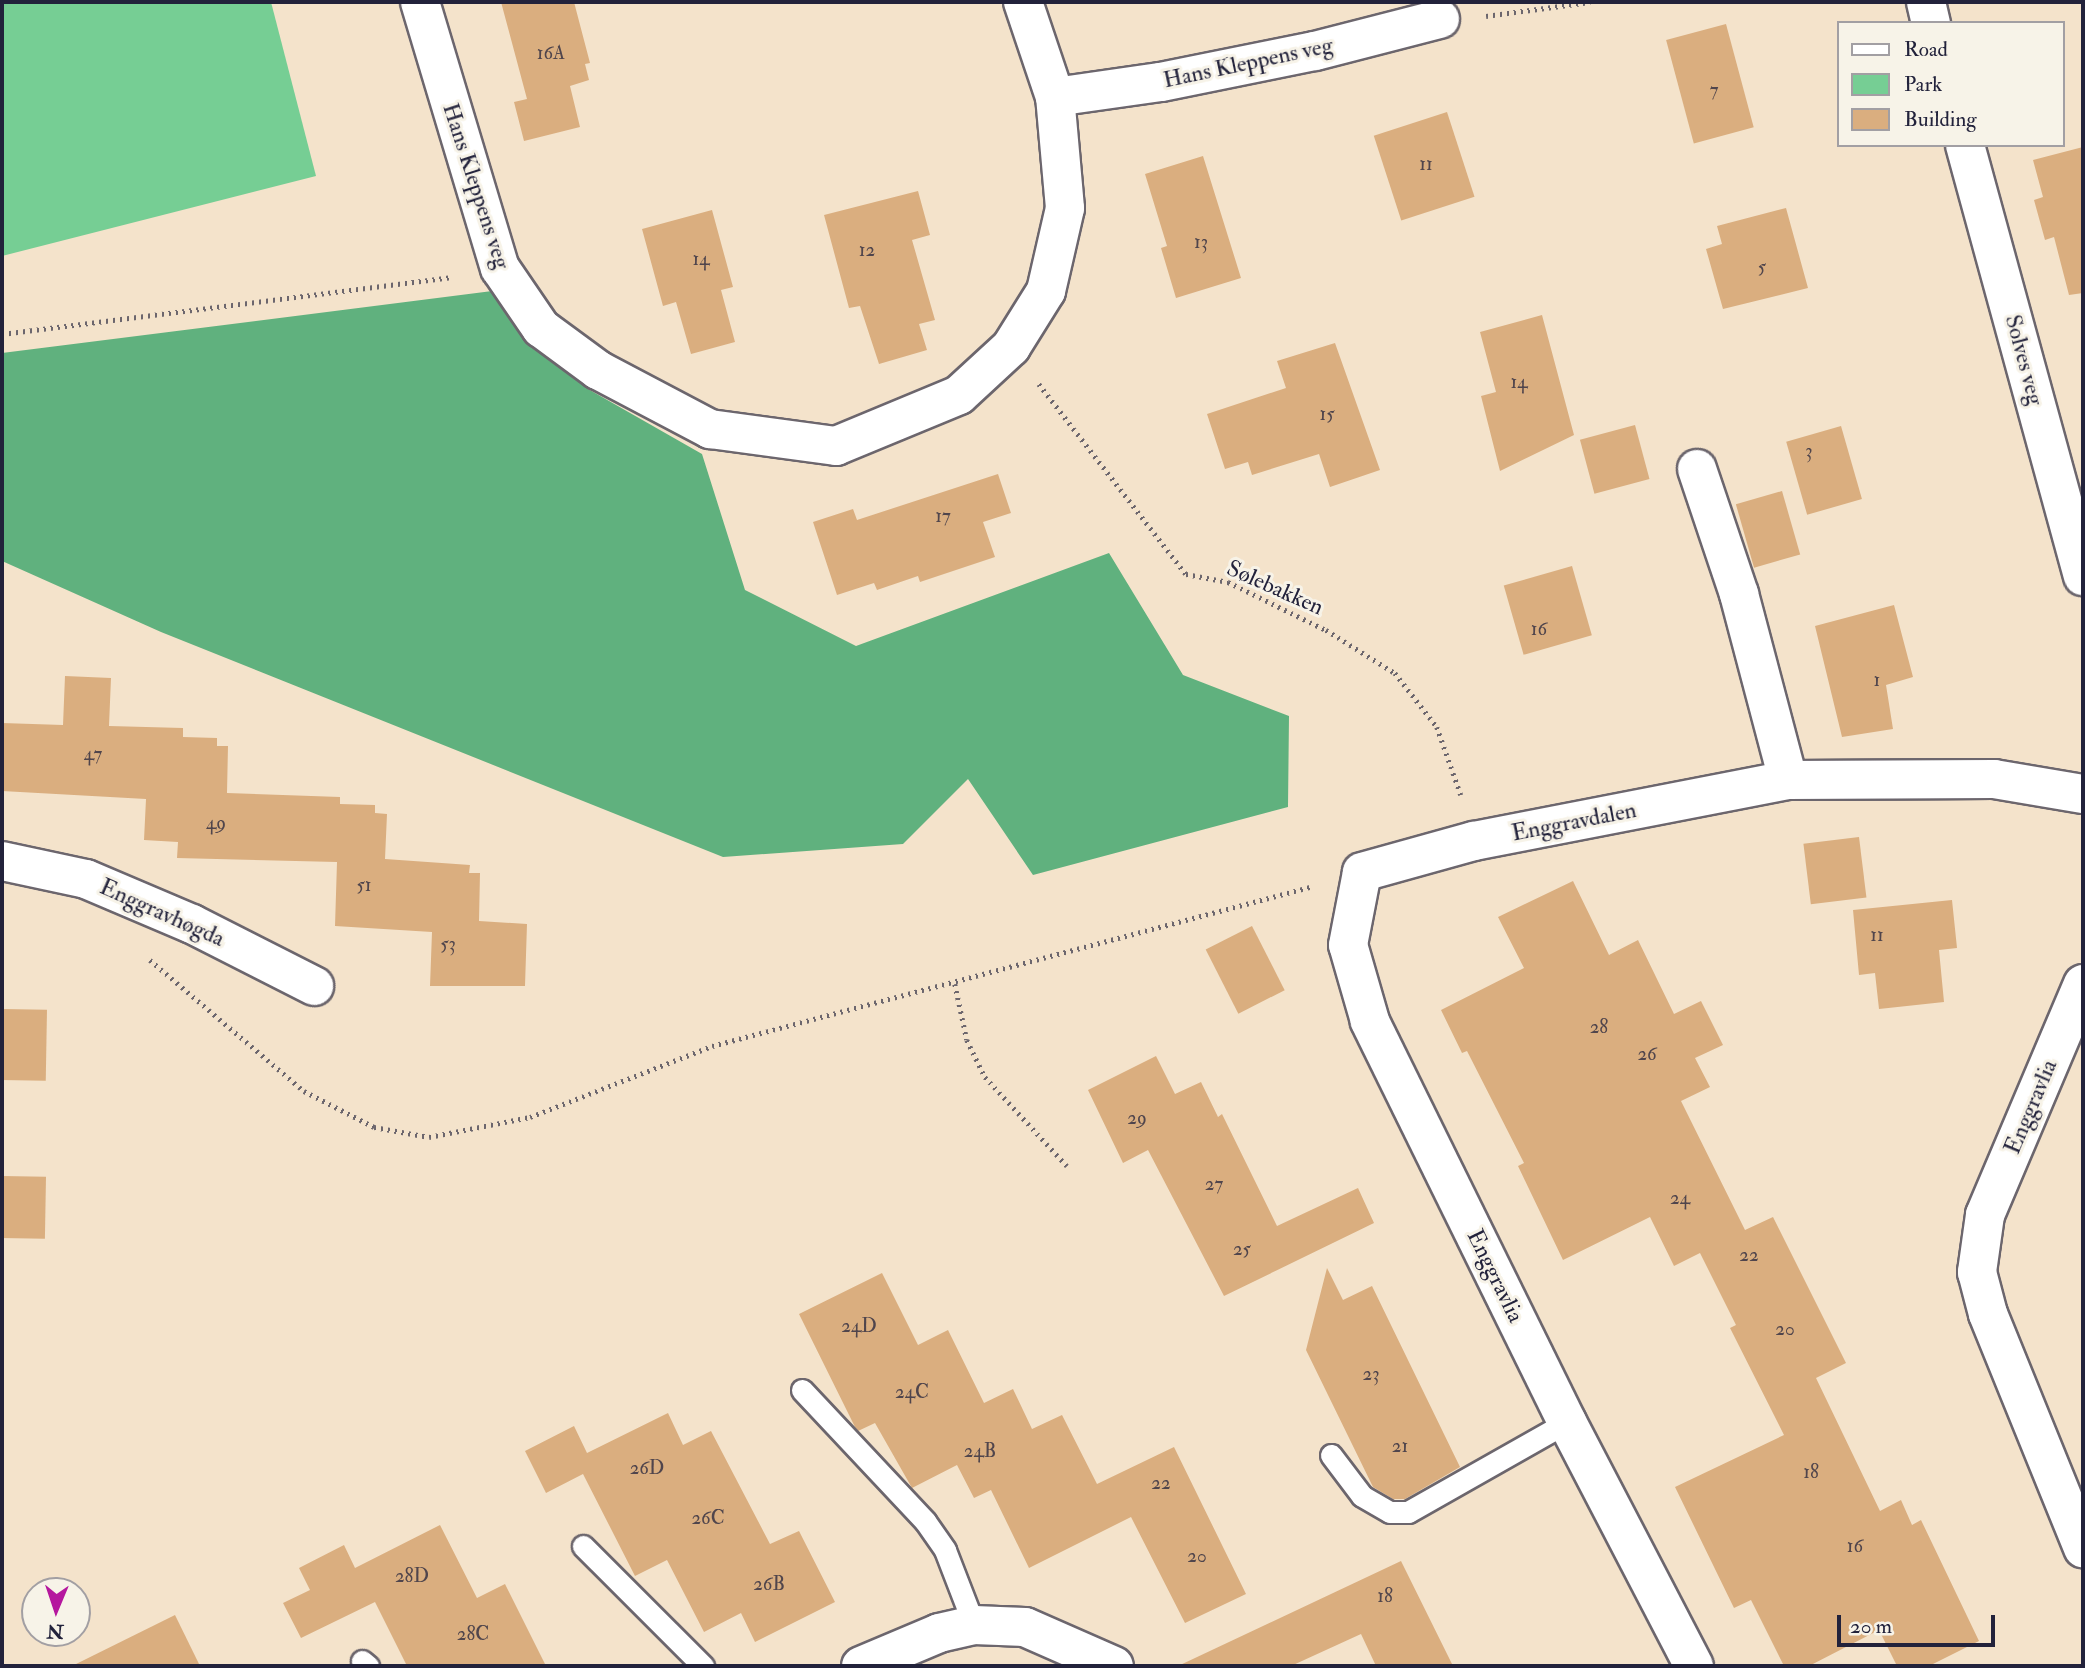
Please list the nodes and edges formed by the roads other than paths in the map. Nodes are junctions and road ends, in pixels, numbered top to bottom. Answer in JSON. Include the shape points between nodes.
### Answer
{"nodes":[{"id":1,"x":420,"y":2,"type":"edge"},
{"id":2,"x":1023,"y":2,"type":"edge"},
{"id":3,"x":1926,"y":2,"type":"edge"},
{"id":4,"x":1440,"y":19,"type":"road end"},
{"id":5,"x":1931,"y":21,"type":"edge"},
{"id":6,"x":1055,"y":97,"type":"junction"},
{"id":7,"x":1966,"y":147,"type":"edge"},
{"id":8,"x":1697,"y":469,"type":"dead end"},
{"id":9,"x":2083,"y":576,"type":"edge"},
{"id":10,"x":1788,"y":780,"type":"junction"},
{"id":11,"x":2083,"y":793,"type":"edge"},
{"id":12,"x":2,"y":861,"type":"edge"},
{"id":13,"x":1362,"y":872,"type":"joint"},
{"id":14,"x":2083,"y":984,"type":"edge"},
{"id":15,"x":314,"y":986,"type":"dead end"},
{"id":16,"x":802,"y":1390,"type":"dead end"},
{"id":17,"x":1567,"y":1422,"type":"junction"},
{"id":18,"x":1331,"y":1455,"type":"dead end"},
{"id":19,"x":583,"y":1546,"type":"dead end"},
{"id":20,"x":2083,"y":1548,"type":"edge"},
{"id":21,"x":974,"y":1625,"type":"junction"},
{"id":22,"x":703,"y":1666,"type":"edge"},
{"id":23,"x":860,"y":1666,"type":"edge"},
{"id":24,"x":1114,"y":1666,"type":"edge"},
{"id":25,"x":1694,"y":1666,"type":"edge"}],
"edges":[{"from":1,"to":6,"type":"street","name":"Hans Kleppens veg","via":[[500,268],[541,328],[598,370],[710,429],[836,446],[959,395],[1011,347],[1046,291],[1065,208]]},
{"from":2,"to":6,"type":"street","name":"Hans Kleppens veg"},
{"from":3,"to":5,"type":"street"},
{"from":4,"to":6,"type":"street","name":"Hans Kleppens veg","via":[[1315,51],[1161,82]]},
{"from":7,"to":9,"type":"street","name":"Solves veg"},
{"from":8,"to":10,"type":"street","via":[[1739,594]]},
{"from":10,"to":11,"type":"street","name":"Enggravdalen","via":[[1994,779]]},
{"from":10,"to":13,"type":"street","name":"Enggravdalen","via":[[1474,841]]},
{"from":12,"to":15,"type":"street","name":"Enggravhøgda","via":[[86,879],[192,924]]},
{"from":13,"to":17,"type":"street","name":"Enggravlia","via":[[1348,945],[1370,1021]]},
{"from":14,"to":20,"type":"street","name":"Enggravlia","via":[[1985,1215],[1977,1272],[1988,1314]]},
{"from":16,"to":21,"type":"lane","via":[[925,1521],[944,1550]]},
{"from":17,"to":18,"type":"lane","via":[[1408,1512],[1390,1512],[1362,1496]]},
{"from":17,"to":25,"type":"street","name":"Enggravlia"},
{"from":19,"to":22,"type":"lane"},
{"from":21,"to":23,"type":"street","via":[[939,1633]]},
{"from":21,"to":24,"type":"street","via":[[1025,1628]]}]}
